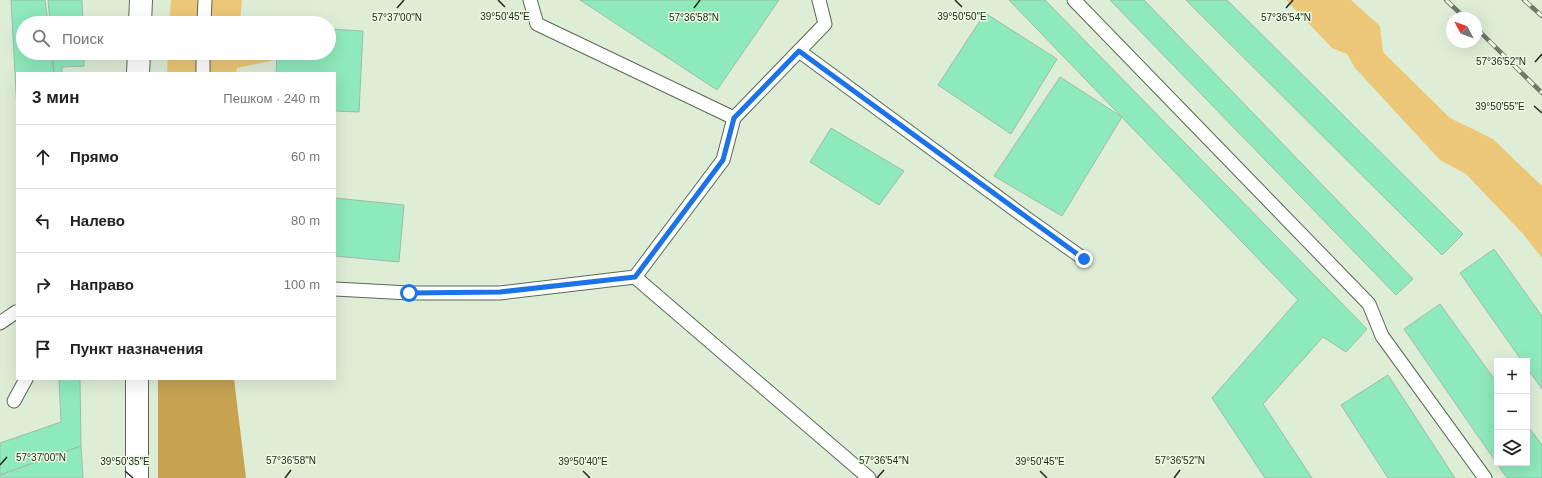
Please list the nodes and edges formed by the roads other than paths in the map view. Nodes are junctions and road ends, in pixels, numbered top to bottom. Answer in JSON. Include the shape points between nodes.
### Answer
{"nodes":[{"id":1,"x":141,"y":0,"type":"edge"},
{"id":2,"x":205,"y":0,"type":"edge"},
{"id":3,"x":530,"y":0,"type":"edge"},
{"id":4,"x":819,"y":0,"type":"edge"},
{"id":5,"x":1074,"y":0,"type":"edge"},
{"id":6,"x":140,"y":16,"type":"edge"},
{"id":7,"x":204,"y":16,"type":"edge"},
{"id":8,"x":799,"y":51,"type":"junction"},
{"id":9,"x":139,"y":60,"type":"edge"},
{"id":10,"x":203,"y":60,"type":"edge"},
{"id":11,"x":138,"y":72,"type":"edge"},
{"id":12,"x":203,"y":72,"type":"edge"},
{"id":13,"x":734,"y":118,"type":"junction"},
{"id":14,"x":1084,"y":259,"type":"dead end"},
{"id":15,"x":635,"y":277,"type":"junction"},
{"id":16,"x":336,"y":289,"type":"edge"},
{"id":17,"x":16,"y":312,"type":"edge"},
{"id":18,"x":0,"y":323,"type":"edge"},
{"id":19,"x":25,"y":380,"type":"edge"},
{"id":20,"x":137,"y":380,"type":"edge"},
{"id":21,"x":14,"y":401,"type":"dead end"},
{"id":22,"x":137,"y":478,"type":"edge"},
{"id":23,"x":869,"y":478,"type":"edge"},
{"id":24,"x":1485,"y":478,"type":"edge"}],
"edges":[{"from":1,"to":6,"type":"main road"},
{"from":2,"to":7,"type":"lane"},
{"from":3,"to":13,"type":"lane","via":[[537,24]]},
{"from":4,"to":8,"type":"lane","via":[[825,24]]},
{"from":5,"to":24,"type":"lane","via":[[1369,304],[1382,336]]},
{"from":8,"to":13,"type":"lane"},
{"from":8,"to":14,"type":"lane"},
{"from":9,"to":11,"type":"main road"},
{"from":10,"to":12,"type":"lane"},
{"from":13,"to":15,"type":"lane","via":[[723,160]]},
{"from":15,"to":16,"type":"lane","via":[[500,292],[409,293]]},
{"from":15,"to":23,"type":"lane"},
{"from":17,"to":18,"type":"lane"},
{"from":19,"to":21,"type":"lane"},
{"from":20,"to":22,"type":"main road"}]}
